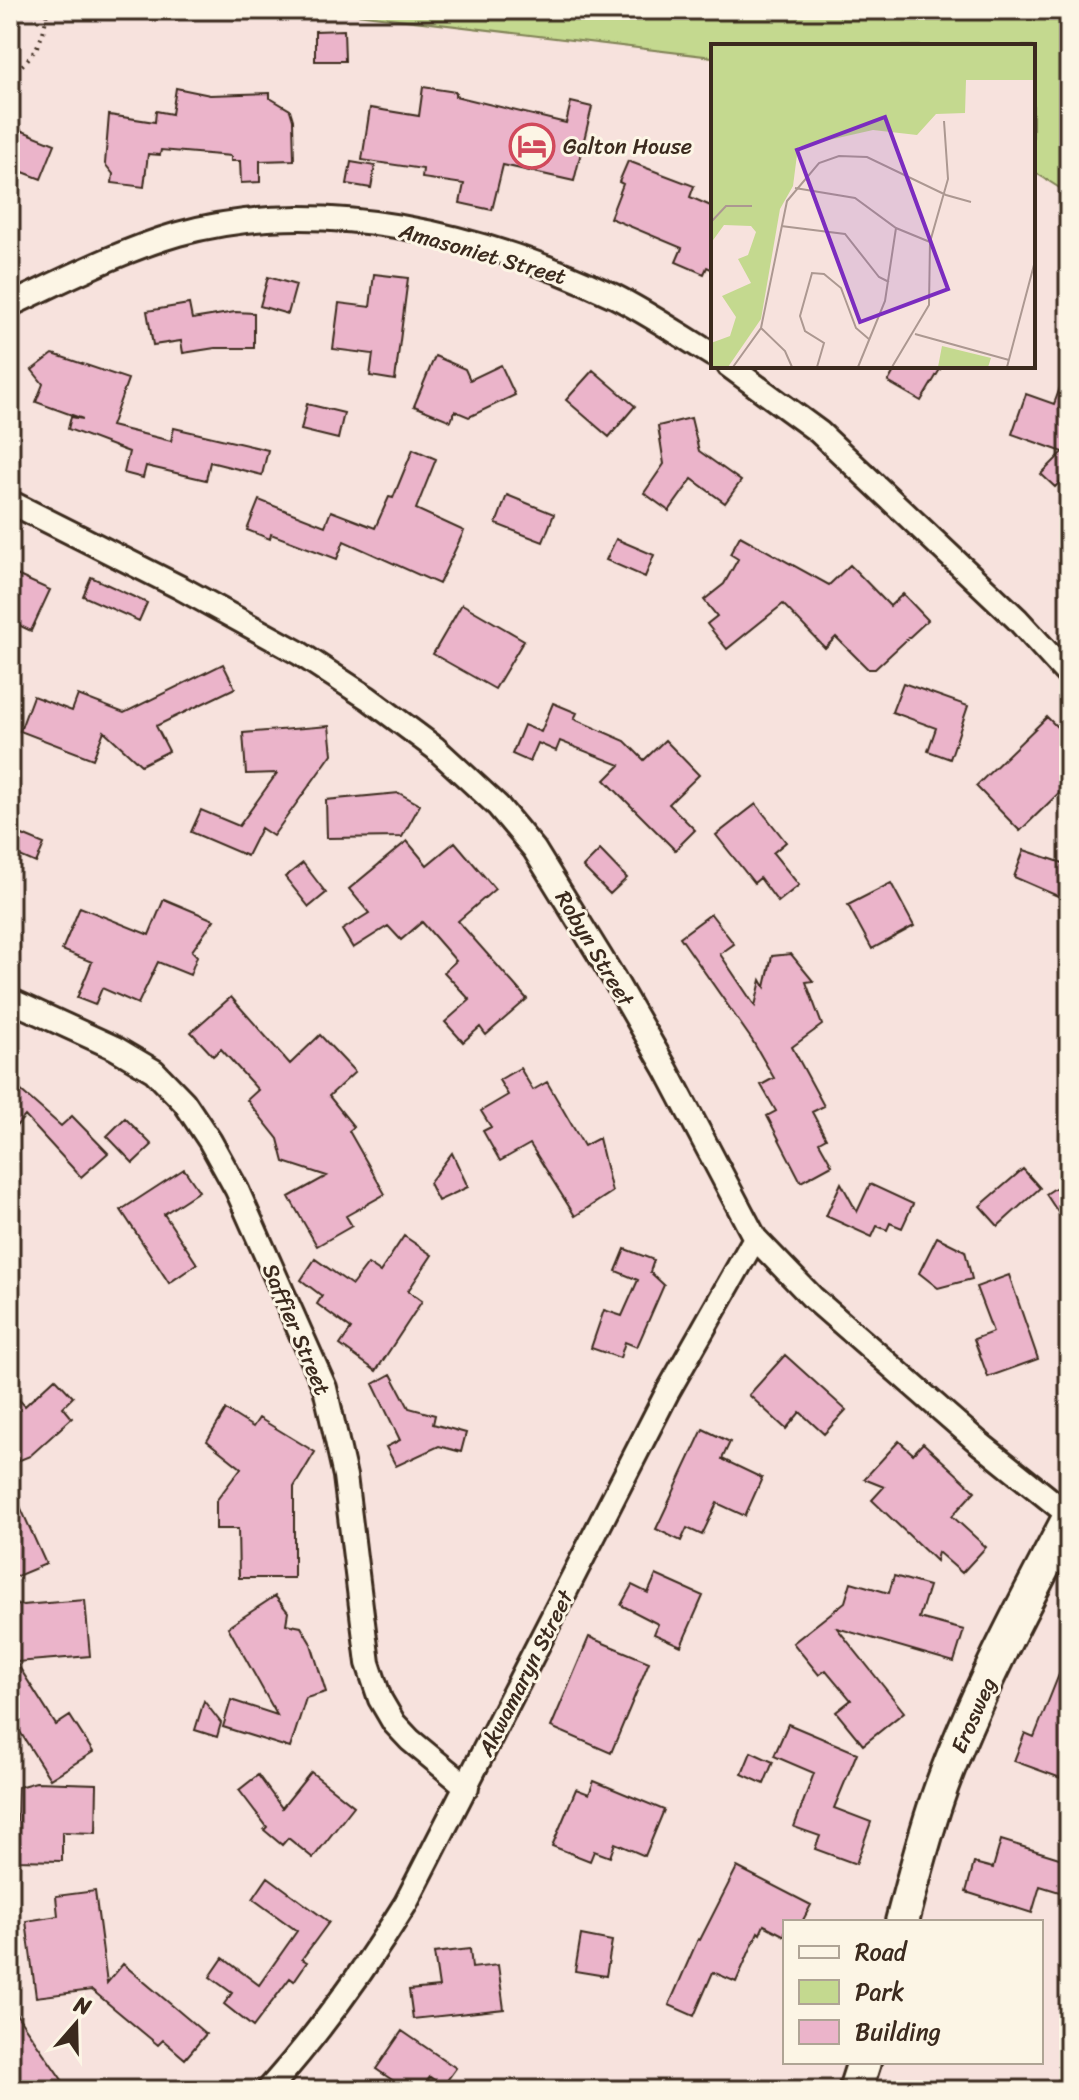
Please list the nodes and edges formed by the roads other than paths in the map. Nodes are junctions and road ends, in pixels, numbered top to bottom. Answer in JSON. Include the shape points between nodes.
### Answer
{"nodes":[{"id":1,"x":10,"y":305,"type":"edge"},
{"id":2,"x":711,"y":354,"type":"edge"},
{"id":3,"x":732,"y":368,"type":"edge"},
{"id":4,"x":10,"y":502,"type":"edge"},
{"id":5,"x":1069,"y":676,"type":"edge"},
{"id":6,"x":10,"y":1000,"type":"edge"},
{"id":7,"x":755,"y":1238,"type":"junction"},
{"id":8,"x":1069,"y":1516,"type":"edge"},
{"id":9,"x":467,"y":1787,"type":"junction"},
{"id":10,"x":903,"y":1920,"type":"edge"},
{"id":11,"x":863,"y":2064,"type":"edge"},
{"id":12,"x":268,"y":2090,"type":"edge"},
{"id":13,"x":855,"y":2090,"type":"edge"}],
"edges":[{"from":1,"to":2,"type":"street","name":"Amasoniet Street","via":[[178,234],[235,223],[321,217],[426,231],[557,272],[616,298]]},
{"from":3,"to":5,"type":"street","via":[[819,432],[1017,619]]},
{"from":4,"to":7,"type":"street","name":"Robyn Street","via":[[299,653],[435,748],[498,806],[534,849],[613,977]]},
{"from":6,"to":9,"type":"street","name":"Saffier Street","via":[[154,1071],[184,1102],[210,1141],[325,1388],[345,1476],[368,1663],[380,1699],[410,1740]]},
{"from":7,"to":8,"type":"street","name":"Robyn Street","via":[[812,1297]]},
{"from":7,"to":9,"type":"street","name":"Akwamaryn Street","via":[[667,1393]]},
{"from":8,"to":10,"type":"street","name":"Erosweg","via":[[942,1786]]},
{"from":9,"to":12,"type":"street","name":"Akwamaryn Street","via":[[379,1947]]},
{"from":11,"to":13,"type":"street"}]}
